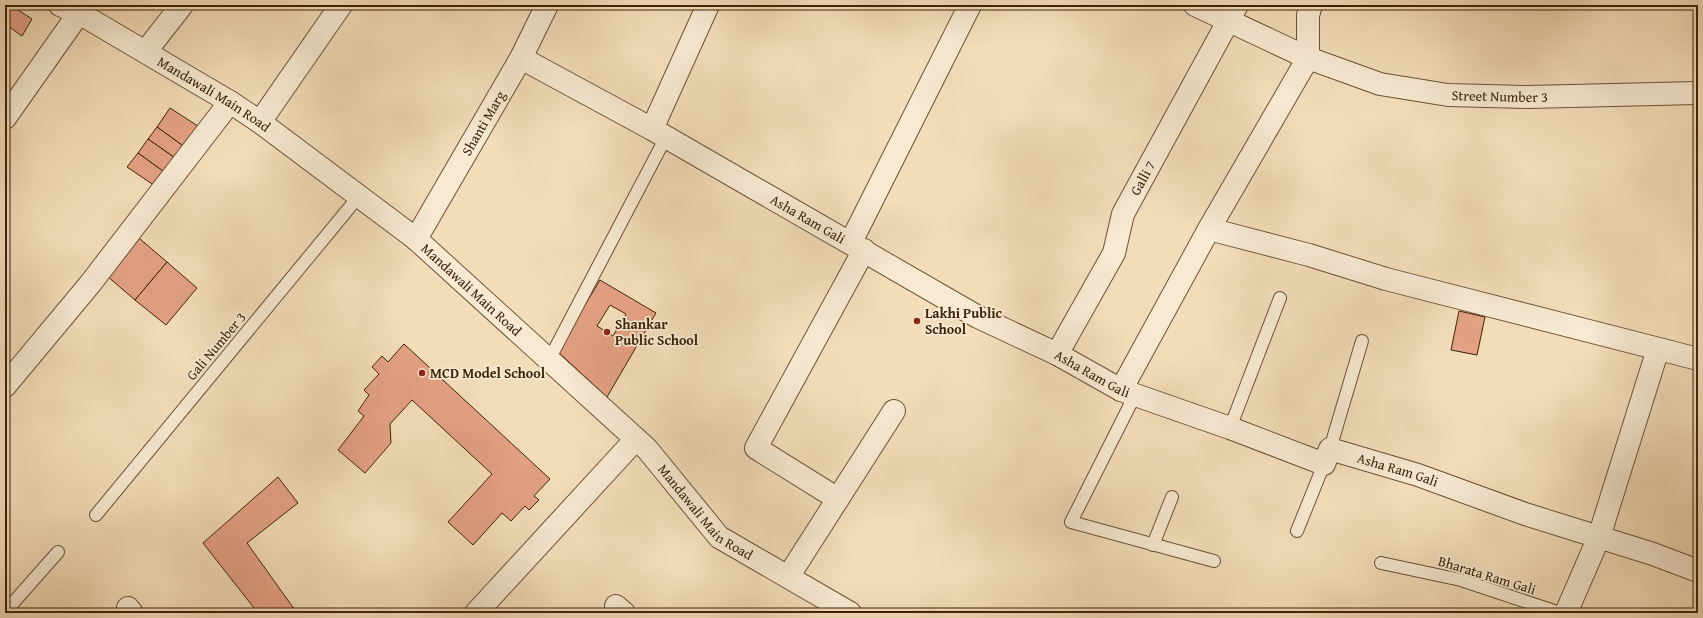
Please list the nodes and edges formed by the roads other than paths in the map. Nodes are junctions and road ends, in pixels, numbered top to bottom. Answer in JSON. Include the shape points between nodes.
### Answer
{"nodes":[{"id":1,"x":182,"y":5,"type":"edge"},
{"id":2,"x":341,"y":5,"type":"edge"},
{"id":3,"x":548,"y":5,"type":"edge"},
{"id":4,"x":708,"y":5,"type":"edge"},
{"id":5,"x":970,"y":5,"type":"edge"},
{"id":6,"x":1195,"y":5,"type":"edge"},
{"id":7,"x":1311,"y":5,"type":"edge"},
{"id":8,"x":70,"y":9,"type":"edge"},
{"id":9,"x":1233,"y":13,"type":"edge"},
{"id":10,"x":146,"y":51,"type":"junction"},
{"id":11,"x":521,"y":58,"type":"junction"},
{"id":12,"x":1308,"y":58,"type":"junction"},
{"id":13,"x":1698,"y":93,"type":"edge"},
{"id":14,"x":230,"y":102,"type":"junction"},
{"id":15,"x":5,"y":118,"type":"edge"},
{"id":16,"x":260,"y":122,"type":"junction"},
{"id":17,"x":659,"y":133,"type":"junction"},
{"id":18,"x":359,"y":196,"type":"junction"},
{"id":19,"x":1210,"y":229,"type":"junction"},
{"id":20,"x":416,"y":239,"type":"junction"},
{"id":21,"x":857,"y":246,"type":"junction"},
{"id":22,"x":1280,"y":298,"type":"dead end"},
{"id":23,"x":1362,"y":341,"type":"dead end"},
{"id":24,"x":1658,"y":349,"type":"junction"},
{"id":25,"x":1057,"y":354,"type":"junction"},
{"id":26,"x":1698,"y":359,"type":"edge"},
{"id":27,"x":549,"y":360,"type":"junction"},
{"id":28,"x":5,"y":386,"type":"edge"},
{"id":29,"x":1128,"y":393,"type":"junction"},
{"id":30,"x":894,"y":411,"type":"dead end"},
{"id":31,"x":1230,"y":428,"type":"junction"},
{"id":32,"x":636,"y":439,"type":"junction"},
{"id":33,"x":1327,"y":456,"type":"junction"},
{"id":34,"x":1172,"y":497,"type":"dead end"},
{"id":35,"x":838,"y":499,"type":"junction"},
{"id":36,"x":96,"y":515,"type":"dead end"},
{"id":37,"x":1297,"y":531,"type":"dead end"},
{"id":38,"x":1599,"y":537,"type":"junction"},
{"id":39,"x":1153,"y":544,"type":"junction"},
{"id":40,"x":58,"y":552,"type":"dead end"},
{"id":41,"x":1214,"y":561,"type":"dead end"},
{"id":42,"x":1381,"y":563,"type":"dead end"},
{"id":43,"x":1698,"y":571,"type":"edge"},
{"id":44,"x":788,"y":577,"type":"junction"},
{"id":45,"x":5,"y":612,"type":"edge"},
{"id":46,"x":476,"y":613,"type":"edge"},
{"id":47,"x":850,"y":613,"type":"edge"},
{"id":48,"x":1560,"y":613,"type":"edge"},
{"id":49,"x":1566,"y":613,"type":"edge"}],
"edges":[{"from":1,"to":10,"type":"street"},
{"from":2,"to":16,"type":"street"},
{"from":3,"to":11,"type":"street","name":"Shanti Marg"},
{"from":4,"to":17,"type":"street"},
{"from":5,"to":21,"type":"street"},
{"from":6,"to":9,"type":"street","name":"Street Number 3"},
{"from":7,"to":12,"type":"street","via":[[1308,15]]},
{"from":8,"to":10,"type":"street","name":"Mandawali Main Road"},
{"from":8,"to":15,"type":"street"},
{"from":9,"to":12,"type":"street","name":"Street Number 3"},
{"from":9,"to":25,"type":"street","name":"Galli 7","via":[[1123,214],[1114,253]]},
{"from":10,"to":14,"type":"street","name":"Mandawali Main Road"},
{"from":11,"to":17,"type":"street","name":"Asha Ram Gali"},
{"from":11,"to":20,"type":"street","name":"Shanti Marg"},
{"from":12,"to":13,"type":"street","name":"Street Number 3","via":[[1380,84],[1448,95],[1528,97]]},
{"from":12,"to":19,"type":"street"},
{"from":14,"to":16,"type":"street","name":"Mandawali Main Road"},
{"from":14,"to":28,"type":"street","via":[[90,284]]},
{"from":16,"to":18,"type":"street","name":"Mandawali Main Road"},
{"from":17,"to":21,"type":"street","name":"Asha Ram Gali"},
{"from":17,"to":27,"type":"lane"},
{"from":18,"to":20,"type":"street","name":"Mandawali Main Road"},
{"from":18,"to":36,"type":"lane","name":"Gali Number 3"},
{"from":19,"to":24,"type":"street","via":[[1401,283]]},
{"from":19,"to":29,"type":"street"},
{"from":20,"to":27,"type":"street","name":"Mandawali Main Road"},
{"from":21,"to":25,"type":"street","name":"Asha Ram Gali","via":[[978,317]]},
{"from":21,"to":35,"type":"street","via":[[756,448]]},
{"from":22,"to":31,"type":"lane"},
{"from":23,"to":33,"type":"lane"},
{"from":24,"to":26,"type":"street"},
{"from":24,"to":38,"type":"street"},
{"from":25,"to":29,"type":"street","name":"Asha Ram Gali"},
{"from":27,"to":32,"type":"street","name":"Mandawali Main Road"},
{"from":29,"to":31,"type":"street","name":"Asha Ram Gali"},
{"from":29,"to":39,"type":"lane","via":[[1071,522]]},
{"from":30,"to":35,"type":"street"},
{"from":31,"to":33,"type":"street","name":"Asha Ram Gali"},
{"from":32,"to":44,"type":"street","name":"Mandawali Main Road","via":[[719,537]]},
{"from":32,"to":46,"type":"street"},
{"from":33,"to":37,"type":"lane"},
{"from":33,"to":38,"type":"street","name":"Asha Ram Gali","via":[[1418,475],[1525,514]]},
{"from":34,"to":39,"type":"lane"},
{"from":35,"to":44,"type":"street"},
{"from":38,"to":43,"type":"street","name":"Asha Ram Gali"},
{"from":38,"to":49,"type":"street"},
{"from":39,"to":41,"type":"lane"},
{"from":40,"to":45,"type":"lane"},
{"from":42,"to":48,"type":"lane","name":"Bharata Ram Gali","via":[[1461,580]]},
{"from":44,"to":47,"type":"street","name":"Mandawali Main Road"}]}
